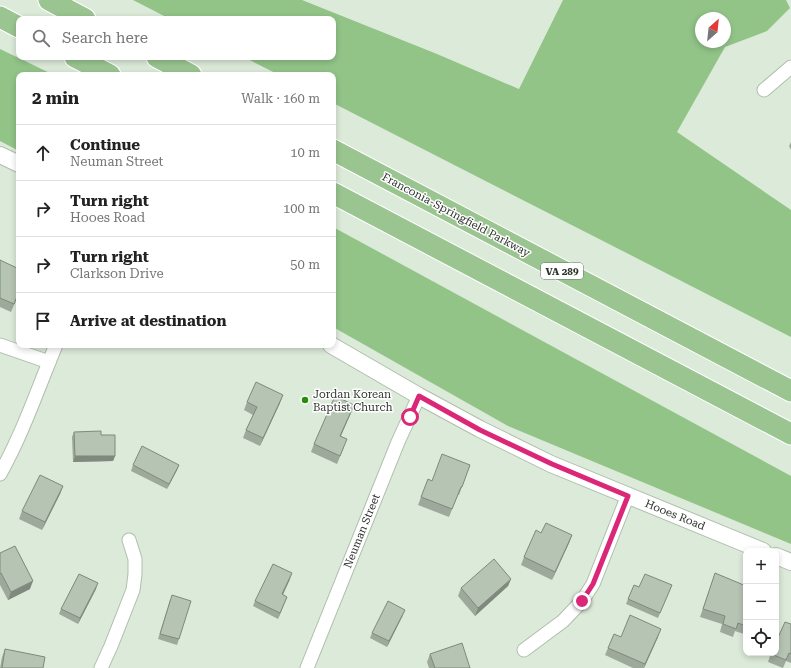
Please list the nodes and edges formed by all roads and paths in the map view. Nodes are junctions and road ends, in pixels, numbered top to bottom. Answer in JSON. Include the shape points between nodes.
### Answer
{"nodes":[{"id":1,"x":49,"y":0,"type":"edge"},
{"id":2,"x":79,"y":16,"type":"edge"},
{"id":3,"x":0,"y":17,"type":"edge"},
{"id":4,"x":16,"y":25,"type":"edge"},
{"id":5,"x":81,"y":60,"type":"edge"},
{"id":6,"x":163,"y":60,"type":"edge"},
{"id":7,"x":791,"y":67,"type":"edge"},
{"id":8,"x":104,"y":72,"type":"edge"},
{"id":9,"x":185,"y":72,"type":"edge"},
{"id":10,"x":764,"y":90,"type":"dead end"},
{"id":11,"x":336,"y":152,"type":"edge"},
{"id":12,"x":0,"y":155,"type":"edge"},
{"id":13,"x":16,"y":163,"type":"edge"},
{"id":14,"x":336,"y":195,"type":"edge"},
{"id":15,"x":0,"y":345,"type":"edge"},
{"id":16,"x":55,"y":348,"type":"edge"},
{"id":17,"x":336,"y":348,"type":"edge"},
{"id":18,"x":49,"y":362,"type":"junction"},
{"id":19,"x":791,"y":391,"type":"edge"},
{"id":20,"x":419,"y":396,"type":"junction"},
{"id":21,"x":791,"y":434,"type":"edge"},
{"id":22,"x":0,"y":474,"type":"edge"},
{"id":23,"x":628,"y":496,"type":"junction"},
{"id":24,"x":129,"y":540,"type":"dead end"},
{"id":25,"x":756,"y":548,"type":"edge"},
{"id":26,"x":779,"y":557,"type":"edge"},
{"id":27,"x":791,"y":562,"type":"edge"},
{"id":28,"x":524,"y":650,"type":"dead end"},
{"id":29,"x":101,"y":668,"type":"edge"},
{"id":30,"x":306,"y":668,"type":"edge"}],
"edges":[{"from":1,"to":2,"type":"main road"},
{"from":3,"to":4,"type":"main road"},
{"from":5,"to":8,"type":"main road"},
{"from":6,"to":9,"type":"main road"},
{"from":7,"to":10,"type":"street"},
{"from":11,"to":19,"type":"main road","name":"Franconia-Springfield Parkway","number":"VA 289"},
{"from":12,"to":13,"type":"street"},
{"from":14,"to":21,"type":"main road"},
{"from":15,"to":18,"type":"street"},
{"from":16,"to":18,"type":"street"},
{"from":17,"to":20,"type":"street","name":"Hooes Road"},
{"from":18,"to":22,"type":"street","via":[[30,411]]},
{"from":20,"to":23,"type":"street","name":"Hooes Road","via":[[480,430]]},
{"from":20,"to":30,"type":"street","name":"Neuman Street"},
{"from":23,"to":25,"type":"street","name":"Hooes Road"},
{"from":23,"to":28,"type":"street","via":[[593,584],[582,601],[563,621]]},
{"from":24,"to":29,"type":"street","via":[[135,559],[132,590]]},
{"from":26,"to":27,"type":"street"}]}
